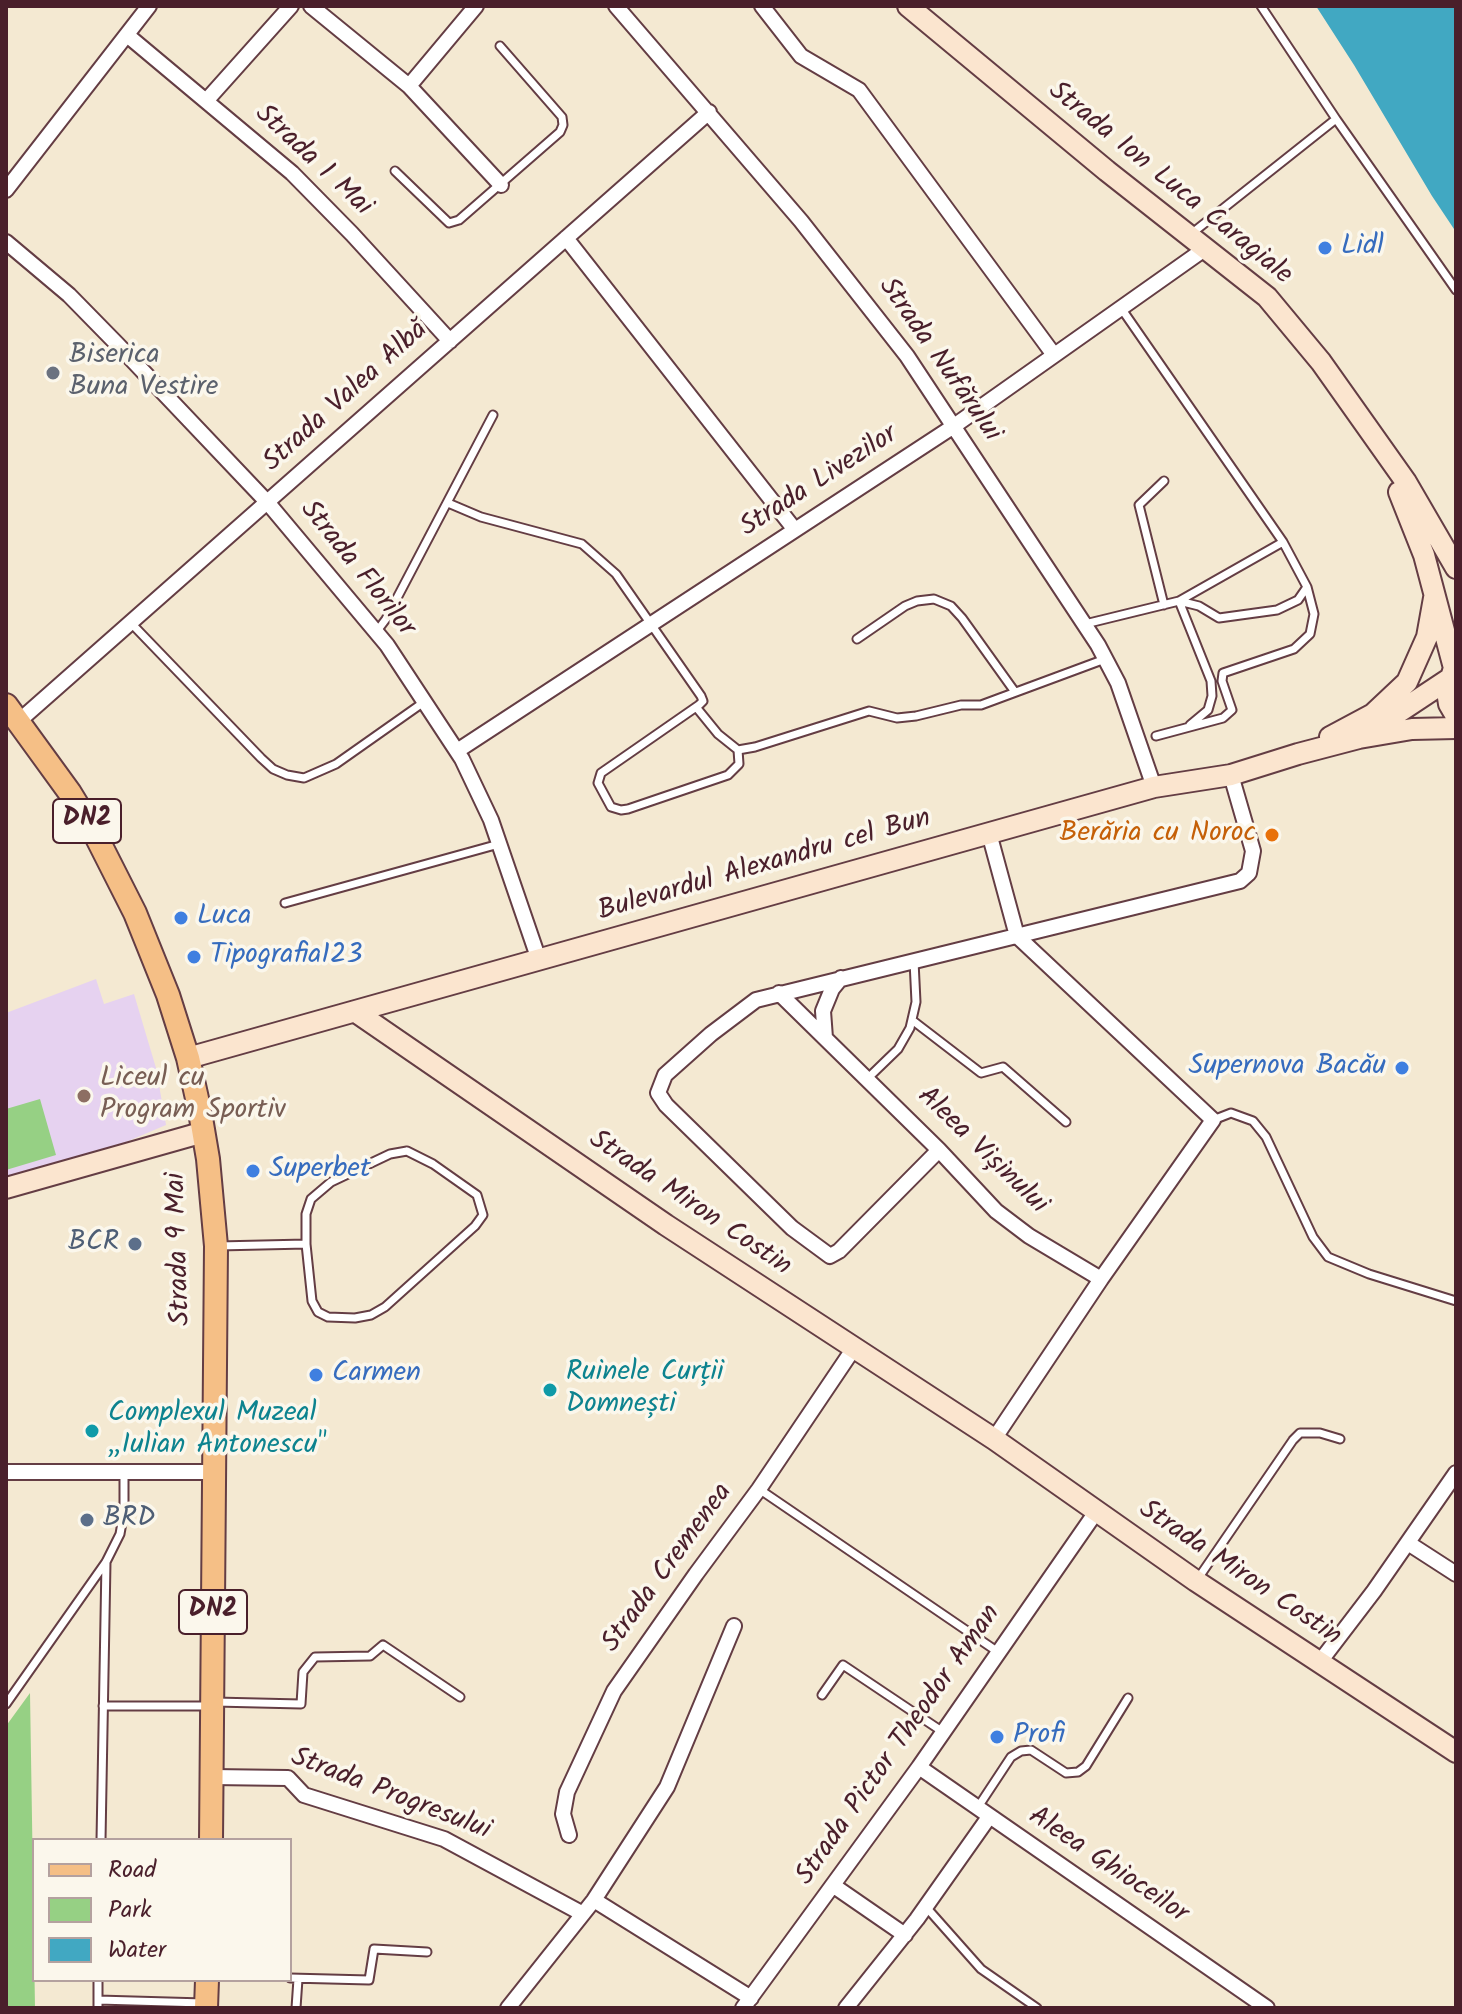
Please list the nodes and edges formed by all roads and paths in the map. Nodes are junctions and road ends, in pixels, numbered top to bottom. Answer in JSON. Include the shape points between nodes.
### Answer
{"nodes":[{"id":1,"x":149,"y":6,"type":"edge"},
{"id":2,"x":291,"y":6,"type":"edge"},
{"id":3,"x":311,"y":6,"type":"edge"},
{"id":4,"x":476,"y":6,"type":"edge"},
{"id":5,"x":616,"y":6,"type":"edge"},
{"id":6,"x":762,"y":6,"type":"edge"},
{"id":7,"x":908,"y":6,"type":"edge"},
{"id":8,"x":1261,"y":6,"type":"edge"},
{"id":9,"x":127,"y":35,"type":"junction"},
{"id":10,"x":500,"y":46,"type":"dead end"},
{"id":11,"x":409,"y":86,"type":"junction"},
{"id":12,"x":206,"y":101,"type":"junction"},
{"id":13,"x":709,"y":112,"type":"junction"},
{"id":14,"x":1336,"y":119,"type":"junction"},
{"id":15,"x":395,"y":171,"type":"dead end"},
{"id":16,"x":501,"y":185,"type":"junction"},
{"id":17,"x":6,"y":190,"type":"edge"},
{"id":18,"x":1189,"y":235,"type":"junction"},
{"id":19,"x":566,"y":238,"type":"junction"},
{"id":20,"x":6,"y":242,"type":"edge"},
{"id":21,"x":1206,"y":248,"type":"junction"},
{"id":22,"x":1456,"y":290,"type":"edge"},
{"id":23,"x":1121,"y":308,"type":"junction"},
{"id":24,"x":450,"y":341,"type":"junction"},
{"id":25,"x":1054,"y":355,"type":"junction"},
{"id":26,"x":493,"y":415,"type":"dead end"},
{"id":27,"x":954,"y":426,"type":"junction"},
{"id":28,"x":1369,"y":431,"type":"junction"},
{"id":29,"x":1164,"y":481,"type":"dead end"},
{"id":30,"x":268,"y":503,"type":"junction"},
{"id":31,"x":448,"y":503,"type":"junction"},
{"id":32,"x":795,"y":530,"type":"junction"},
{"id":33,"x":1283,"y":542,"type":"junction"},
{"id":34,"x":1456,"y":568,"type":"edge"},
{"id":35,"x":1307,"y":587,"type":"junction"},
{"id":36,"x":1435,"y":592,"type":"junction"},
{"id":37,"x":1179,"y":601,"type":"junction"},
{"id":38,"x":1164,"y":605,"type":"junction"},
{"id":39,"x":130,"y":622,"type":"junction"},
{"id":40,"x":651,"y":624,"type":"junction"},
{"id":41,"x":1085,"y":624,"type":"junction"},
{"id":42,"x":375,"y":632,"type":"junction"},
{"id":43,"x":857,"y":639,"type":"dead end"},
{"id":44,"x":1105,"y":659,"type":"junction"},
{"id":45,"x":1453,"y":671,"type":"edge"},
{"id":46,"x":1015,"y":692,"type":"junction"},
{"id":47,"x":424,"y":702,"type":"junction"},
{"id":48,"x":696,"y":707,"type":"junction"},
{"id":49,"x":13,"y":713,"type":"edge"},
{"id":50,"x":1456,"y":716,"type":"edge"},
{"id":51,"x":1188,"y":727,"type":"junction"},
{"id":52,"x":1456,"y":728,"type":"edge"},
{"id":53,"x":1156,"y":736,"type":"dead end"},
{"id":54,"x":1359,"y":738,"type":"junction"},
{"id":55,"x":738,"y":750,"type":"junction"},
{"id":56,"x":457,"y":751,"type":"junction"},
{"id":57,"x":1298,"y":754,"type":"junction"},
{"id":58,"x":1231,"y":775,"type":"junction"},
{"id":59,"x":1154,"y":787,"type":"junction"},
{"id":60,"x":989,"y":833,"type":"junction"},
{"id":61,"x":499,"y":844,"type":"junction"},
{"id":62,"x":285,"y":903,"type":"dead end"},
{"id":63,"x":1017,"y":936,"type":"junction"},
{"id":64,"x":539,"y":960,"type":"junction"},
{"id":65,"x":914,"y":961,"type":"junction"},
{"id":66,"x":841,"y":978,"type":"junction"},
{"id":67,"x":779,"y":993,"type":"junction"},
{"id":68,"x":356,"y":1012,"type":"junction"},
{"id":69,"x":912,"y":1020,"type":"junction"},
{"id":70,"x":825,"y":1038,"type":"junction"},
{"id":71,"x":188,"y":1058,"type":"junction"},
{"id":72,"x":867,"y":1079,"type":"junction"},
{"id":73,"x":1213,"y":1120,"type":"junction"},
{"id":74,"x":1066,"y":1122,"type":"dead end"},
{"id":75,"x":204,"y":1132,"type":"junction"},
{"id":76,"x":939,"y":1150,"type":"junction"},
{"id":77,"x":6,"y":1188,"type":"edge"},
{"id":78,"x":306,"y":1244,"type":"junction"},
{"id":79,"x":216,"y":1246,"type":"junction"},
{"id":80,"x":1101,"y":1279,"type":"junction"},
{"id":81,"x":1456,"y":1301,"type":"edge"},
{"id":82,"x":854,"y":1348,"type":"junction"},
{"id":83,"x":994,"y":1439,"type":"junction"},
{"id":84,"x":1340,"y":1439,"type":"dead end"},
{"id":85,"x":6,"y":1472,"type":"edge"},
{"id":86,"x":124,"y":1472,"type":"junction"},
{"id":87,"x":214,"y":1472,"type":"junction"},
{"id":88,"x":1456,"y":1473,"type":"edge"},
{"id":89,"x":759,"y":1489,"type":"junction"},
{"id":90,"x":1096,"y":1512,"type":"junction"},
{"id":91,"x":1408,"y":1543,"type":"junction"},
{"id":92,"x":106,"y":1562,"type":"junction"},
{"id":93,"x":1456,"y":1574,"type":"edge"},
{"id":94,"x":1196,"y":1581,"type":"junction"},
{"id":95,"x":734,"y":1626,"type":"dead end"},
{"id":96,"x":999,"y":1653,"type":"junction"},
{"id":97,"x":1319,"y":1663,"type":"junction"},
{"id":98,"x":822,"y":1695,"type":"dead end"},
{"id":99,"x":460,"y":1697,"type":"dead end"},
{"id":100,"x":1128,"y":1698,"type":"dead end"},
{"id":101,"x":6,"y":1704,"type":"edge"},
{"id":102,"x":212,"y":1704,"type":"junction"},
{"id":103,"x":103,"y":1706,"type":"junction"},
{"id":104,"x":943,"y":1732,"type":"junction"},
{"id":105,"x":1456,"y":1752,"type":"edge"},
{"id":106,"x":919,"y":1767,"type":"junction"},
{"id":107,"x":212,"y":1777,"type":"junction"},
{"id":108,"x":983,"y":1813,"type":"junction"},
{"id":109,"x":569,"y":1835,"type":"dead end"},
{"id":110,"x":101,"y":1838,"type":"edge"},
{"id":111,"x":211,"y":1838,"type":"edge"},
{"id":112,"x":834,"y":1886,"type":"junction"},
{"id":113,"x":594,"y":1900,"type":"junction"},
{"id":114,"x":926,"y":1907,"type":"junction"},
{"id":115,"x":583,"y":1914,"type":"junction"},
{"id":116,"x":905,"y":1935,"type":"junction"},
{"id":117,"x":427,"y":1952,"type":"dead end"},
{"id":118,"x":294,"y":1979,"type":"edge"},
{"id":119,"x":98,"y":1982,"type":"edge"},
{"id":120,"x":207,"y":1997,"type":"edge"},
{"id":121,"x":747,"y":2003,"type":"edge"},
{"id":122,"x":98,"y":2004,"type":"edge"},
{"id":123,"x":296,"y":2008,"type":"edge"},
{"id":124,"x":508,"y":2008,"type":"edge"},
{"id":125,"x":846,"y":2008,"type":"edge"},
{"id":126,"x":1037,"y":2008,"type":"edge"},
{"id":127,"x":1267,"y":2008,"type":"edge"}],
"edges":[{"from":1,"to":9,"type":"street"},
{"from":2,"to":12,"type":"street"},
{"from":3,"to":11,"type":"street"},
{"from":4,"to":11,"type":"street"},
{"from":5,"to":13,"type":"street","name":"Strada Nufărului"},
{"from":6,"to":25,"type":"street","via":[[801,56],[859,90]]},
{"from":7,"to":18,"type":"main road","name":"Strada Ion Luca Caragiale"},
{"from":8,"to":14,"type":"lane"},
{"from":9,"to":12,"type":"street","name":"Strada 1 Mai"},
{"from":9,"to":17,"type":"street"},
{"from":10,"to":16,"type":"lane","via":[[562,117],[563,125]]},
{"from":11,"to":16,"type":"street"},
{"from":12,"to":24,"type":"street","name":"Strada 1 Mai","via":[[292,173]]},
{"from":13,"to":19,"type":"street","name":"Strada Valea Albă"},
{"from":13,"to":27,"type":"street","name":"Strada Nufărului","via":[[890,334]]},
{"from":14,"to":18,"type":"lane"},
{"from":14,"to":22,"type":"lane"},
{"from":15,"to":16,"type":"lane","via":[[449,223]]},
{"from":18,"to":21,"type":"main road","name":"Strada Ion Luca Caragiale"},
{"from":19,"to":24,"type":"street","name":"Strada Valea Albă"},
{"from":19,"to":32,"type":"street"},
{"from":20,"to":30,"type":"street","name":"Strada Florilor","via":[[69,295]]},
{"from":21,"to":23,"type":"street","name":"Strada Livezilor"},
{"from":21,"to":28,"type":"main road","name":"Strada Ion Luca Caragiale","via":[[1267,297]]},
{"from":23,"to":25,"type":"street","name":"Strada Livezilor"},
{"from":23,"to":33,"type":"lane"},
{"from":24,"to":30,"type":"street","name":"Strada Valea Albă"},
{"from":25,"to":27,"type":"street","name":"Strada Livezilor"},
{"from":26,"to":31,"type":"lane"},
{"from":27,"to":32,"type":"street","name":"Strada Livezilor"},
{"from":27,"to":41,"type":"street","name":"Strada Nufărului"},
{"from":28,"to":34,"type":"main road","name":"Strada Ion Luca Caragiale"},
{"from":28,"to":36,"type":"main road","name":"Strada Ion Luca Caragiale","via":[[1415,531]]},
{"from":29,"to":38,"type":"lane","via":[[1139,505]]},
{"from":30,"to":39,"type":"street","name":"Strada Valea Albă"},
{"from":30,"to":42,"type":"street","name":"Strada Florilor"},
{"from":31,"to":40,"type":"lane","via":[[582,544],[616,574]]},
{"from":31,"to":42,"type":"lane"},
{"from":32,"to":40,"type":"street","name":"Strada Livezilor"},
{"from":33,"to":35,"type":"lane"},
{"from":33,"to":37,"type":"lane"},
{"from":35,"to":37,"type":"lane","via":[[1298,600],[1277,610],[1219,618]]},
{"from":35,"to":51,"type":"lane","via":[[1314,614],[1310,634],[1294,649],[1223,673],[1232,710],[1223,718]]},
{"from":36,"to":45,"type":"main road","name":"Strada Ion Luca Caragiale"},
{"from":36,"to":57,"type":"main road","via":[[1427,637],[1407,682],[1373,714]]},
{"from":37,"to":38,"type":"lane"},
{"from":37,"to":51,"type":"lane","via":[[1211,681],[1208,710]]},
{"from":38,"to":41,"type":"lane"},
{"from":39,"to":47,"type":"lane","via":[[261,758],[287,775],[304,778],[336,764]]},
{"from":39,"to":49,"type":"street","name":"Strada Valea Albă"},
{"from":40,"to":48,"type":"lane","via":[[701,696]]},
{"from":40,"to":56,"type":"street","name":"Strada Livezilor"},
{"from":41,"to":44,"type":"street","name":"Strada Nufărului"},
{"from":42,"to":47,"type":"street","name":"Strada Florilor"},
{"from":43,"to":46,"type":"lane","via":[[905,606],[934,599],[962,618]]},
{"from":44,"to":46,"type":"lane"},
{"from":44,"to":59,"type":"street","name":"Strada Nufărului"},
{"from":45,"to":50,"type":"main road","name":"Strada Ion Luca Caragiale","via":[[1449,704]]},
{"from":45,"to":54,"type":"main road","name":"Bulevardul Alexandru cel Bun"},
{"from":46,"to":55,"type":"lane","via":[[981,705],[916,716],[869,711]]},
{"from":47,"to":56,"type":"street","name":"Strada Florilor"},
{"from":48,"to":55,"type":"lane"},
{"from":48,"to":55,"type":"lane","via":[[601,773],[598,783],[606,802],[628,809],[728,775],[739,764]]},
{"from":49,"to":71,"type":"main road","name":"Strada 9 Mai","number":"DN2","via":[[70,793],[115,872],[150,947]]},
{"from":51,"to":53,"type":"lane"},
{"from":52,"to":54,"type":"main road","name":"Bulevardul Alexandru cel Bun"},
{"from":54,"to":57,"type":"main road","name":"Bulevardul Alexandru cel Bun"},
{"from":56,"to":61,"type":"street","name":"Strada Florilor"},
{"from":57,"to":58,"type":"main road","name":"Bulevardul Alexandru cel Bun"},
{"from":58,"to":59,"type":"main road","name":"Bulevardul Alexandru cel Bun"},
{"from":58,"to":63,"type":"street","via":[[1253,851],[1249,873],[1240,881]]},
{"from":59,"to":60,"type":"main road","name":"Bulevardul Alexandru cel Bun"},
{"from":60,"to":63,"type":"street"},
{"from":60,"to":64,"type":"main road","name":"Bulevardul Alexandru cel Bun"},
{"from":61,"to":62,"type":"lane"},
{"from":61,"to":64,"type":"street","name":"Strada Florilor"},
{"from":63,"to":65,"type":"street"},
{"from":63,"to":73,"type":"street"},
{"from":64,"to":68,"type":"main road","name":"Bulevardul Alexandru cel Bun"},
{"from":65,"to":66,"type":"street"},
{"from":65,"to":69,"type":"lane"},
{"from":66,"to":67,"type":"street"},
{"from":66,"to":70,"type":"street","via":[[823,1011]]},
{"from":67,"to":70,"type":"street","name":"Aleea Vișinului"},
{"from":67,"to":76,"type":"street","via":[[749,1004],[665,1075],[658,1093],[666,1105],[792,1228],[830,1256]]},
{"from":68,"to":71,"type":"main road","name":"Bulevardul Alexandru cel Bun"},
{"from":68,"to":82,"type":"main road","name":"Strada Miron Costin"},
{"from":69,"to":72,"type":"lane","via":[[898,1049]]},
{"from":69,"to":74,"type":"lane","via":[[981,1073],[1003,1067]]},
{"from":70,"to":72,"type":"street","name":"Aleea Vișinului"},
{"from":71,"to":75,"type":"main road","name":"Strada 9 Mai","number":"DN2"},
{"from":72,"to":76,"type":"street","name":"Aleea Vișinului"},
{"from":73,"to":80,"type":"street"},
{"from":73,"to":81,"type":"lane","via":[[1231,1113],[1253,1121],[1328,1257]]},
{"from":75,"to":77,"type":"main road"},
{"from":75,"to":79,"type":"main road","name":"Strada 9 Mai","number":"DN2"},
{"from":76,"to":80,"type":"street","name":"Aleea Vișinului","via":[[996,1211]]},
{"from":78,"to":78,"type":"lane","via":[[311,1199],[331,1182],[390,1154],[407,1151],[419,1156],[481,1203],[483,1215],[475,1226],[371,1315],[328,1317],[318,1312]]},
{"from":78,"to":79,"type":"lane"},
{"from":79,"to":87,"type":"main road","name":"Strada 9 Mai","number":"DN2"},
{"from":80,"to":83,"type":"street"},
{"from":82,"to":83,"type":"main road","name":"Strada Miron Costin"},
{"from":82,"to":89,"type":"street","name":"Strada Cremenea"},
{"from":83,"to":90,"type":"main road","name":"Strada Miron Costin"},
{"from":84,"to":94,"type":"lane","via":[[1300,1433]]},
{"from":85,"to":86,"type":"street"},
{"from":86,"to":87,"type":"street"},
{"from":86,"to":92,"type":"lane","via":[[120,1534]]},
{"from":87,"to":102,"type":"main road","name":"Strada 9 Mai","number":"DN2"},
{"from":88,"to":91,"type":"street"},
{"from":89,"to":96,"type":"lane"},
{"from":89,"to":109,"type":"street","name":"Strada Cremenea","via":[[609,1700],[567,1792],[563,1814]]},
{"from":90,"to":94,"type":"main road","name":"Strada Miron Costin"},
{"from":90,"to":96,"type":"street","name":"Strada Pictor Theodor Aman"},
{"from":91,"to":93,"type":"street"},
{"from":91,"to":97,"type":"street"},
{"from":92,"to":101,"type":"lane"},
{"from":92,"to":103,"type":"lane"},
{"from":94,"to":97,"type":"main road","name":"Strada Miron Costin"},
{"from":95,"to":113,"type":"street","via":[[667,1787]]},
{"from":96,"to":104,"type":"street","name":"Strada Pictor Theodor Aman"},
{"from":97,"to":105,"type":"main road","name":"Strada Miron Costin"},
{"from":98,"to":104,"type":"lane","via":[[843,1665]]},
{"from":99,"to":102,"type":"lane","via":[[383,1645],[370,1656],[315,1657],[303,1672],[301,1704]]},
{"from":100,"to":108,"type":"lane","via":[[1086,1766],[1066,1773],[1031,1750],[1021,1751],[1011,1757]]},
{"from":102,"to":103,"type":"lane"},
{"from":102,"to":107,"type":"main road","name":"Strada 9 Mai","number":"DN2"},
{"from":103,"to":110,"type":"lane"},
{"from":104,"to":106,"type":"street","name":"Strada Pictor Theodor Aman"},
{"from":106,"to":108,"type":"street","name":"Aleea Ghioceilor"},
{"from":106,"to":112,"type":"street","name":"Strada Pictor Theodor Aman"},
{"from":107,"to":111,"type":"main road","name":"Strada 9 Mai","number":"DN2"},
{"from":107,"to":115,"type":"street","name":"Strada Progresului","via":[[288,1778],[304,1795],[444,1839]]},
{"from":108,"to":114,"type":"street"},
{"from":108,"to":127,"type":"street","name":"Aleea Ghioceilor"},
{"from":112,"to":116,"type":"street"},
{"from":112,"to":121,"type":"street","name":"Strada Pictor Theodor Aman"},
{"from":113,"to":115,"type":"street"},
{"from":113,"to":121,"type":"street"},
{"from":114,"to":116,"type":"street"},
{"from":114,"to":126,"type":"lane","via":[[981,1969]]},
{"from":115,"to":124,"type":"street"},
{"from":116,"to":125,"type":"street"},
{"from":117,"to":118,"type":"lane","via":[[374,1949],[369,1980]]},
{"from":118,"to":123,"type":"lane"},
{"from":119,"to":122,"type":"lane"},
{"from":120,"to":122,"type":"lane"}]}
